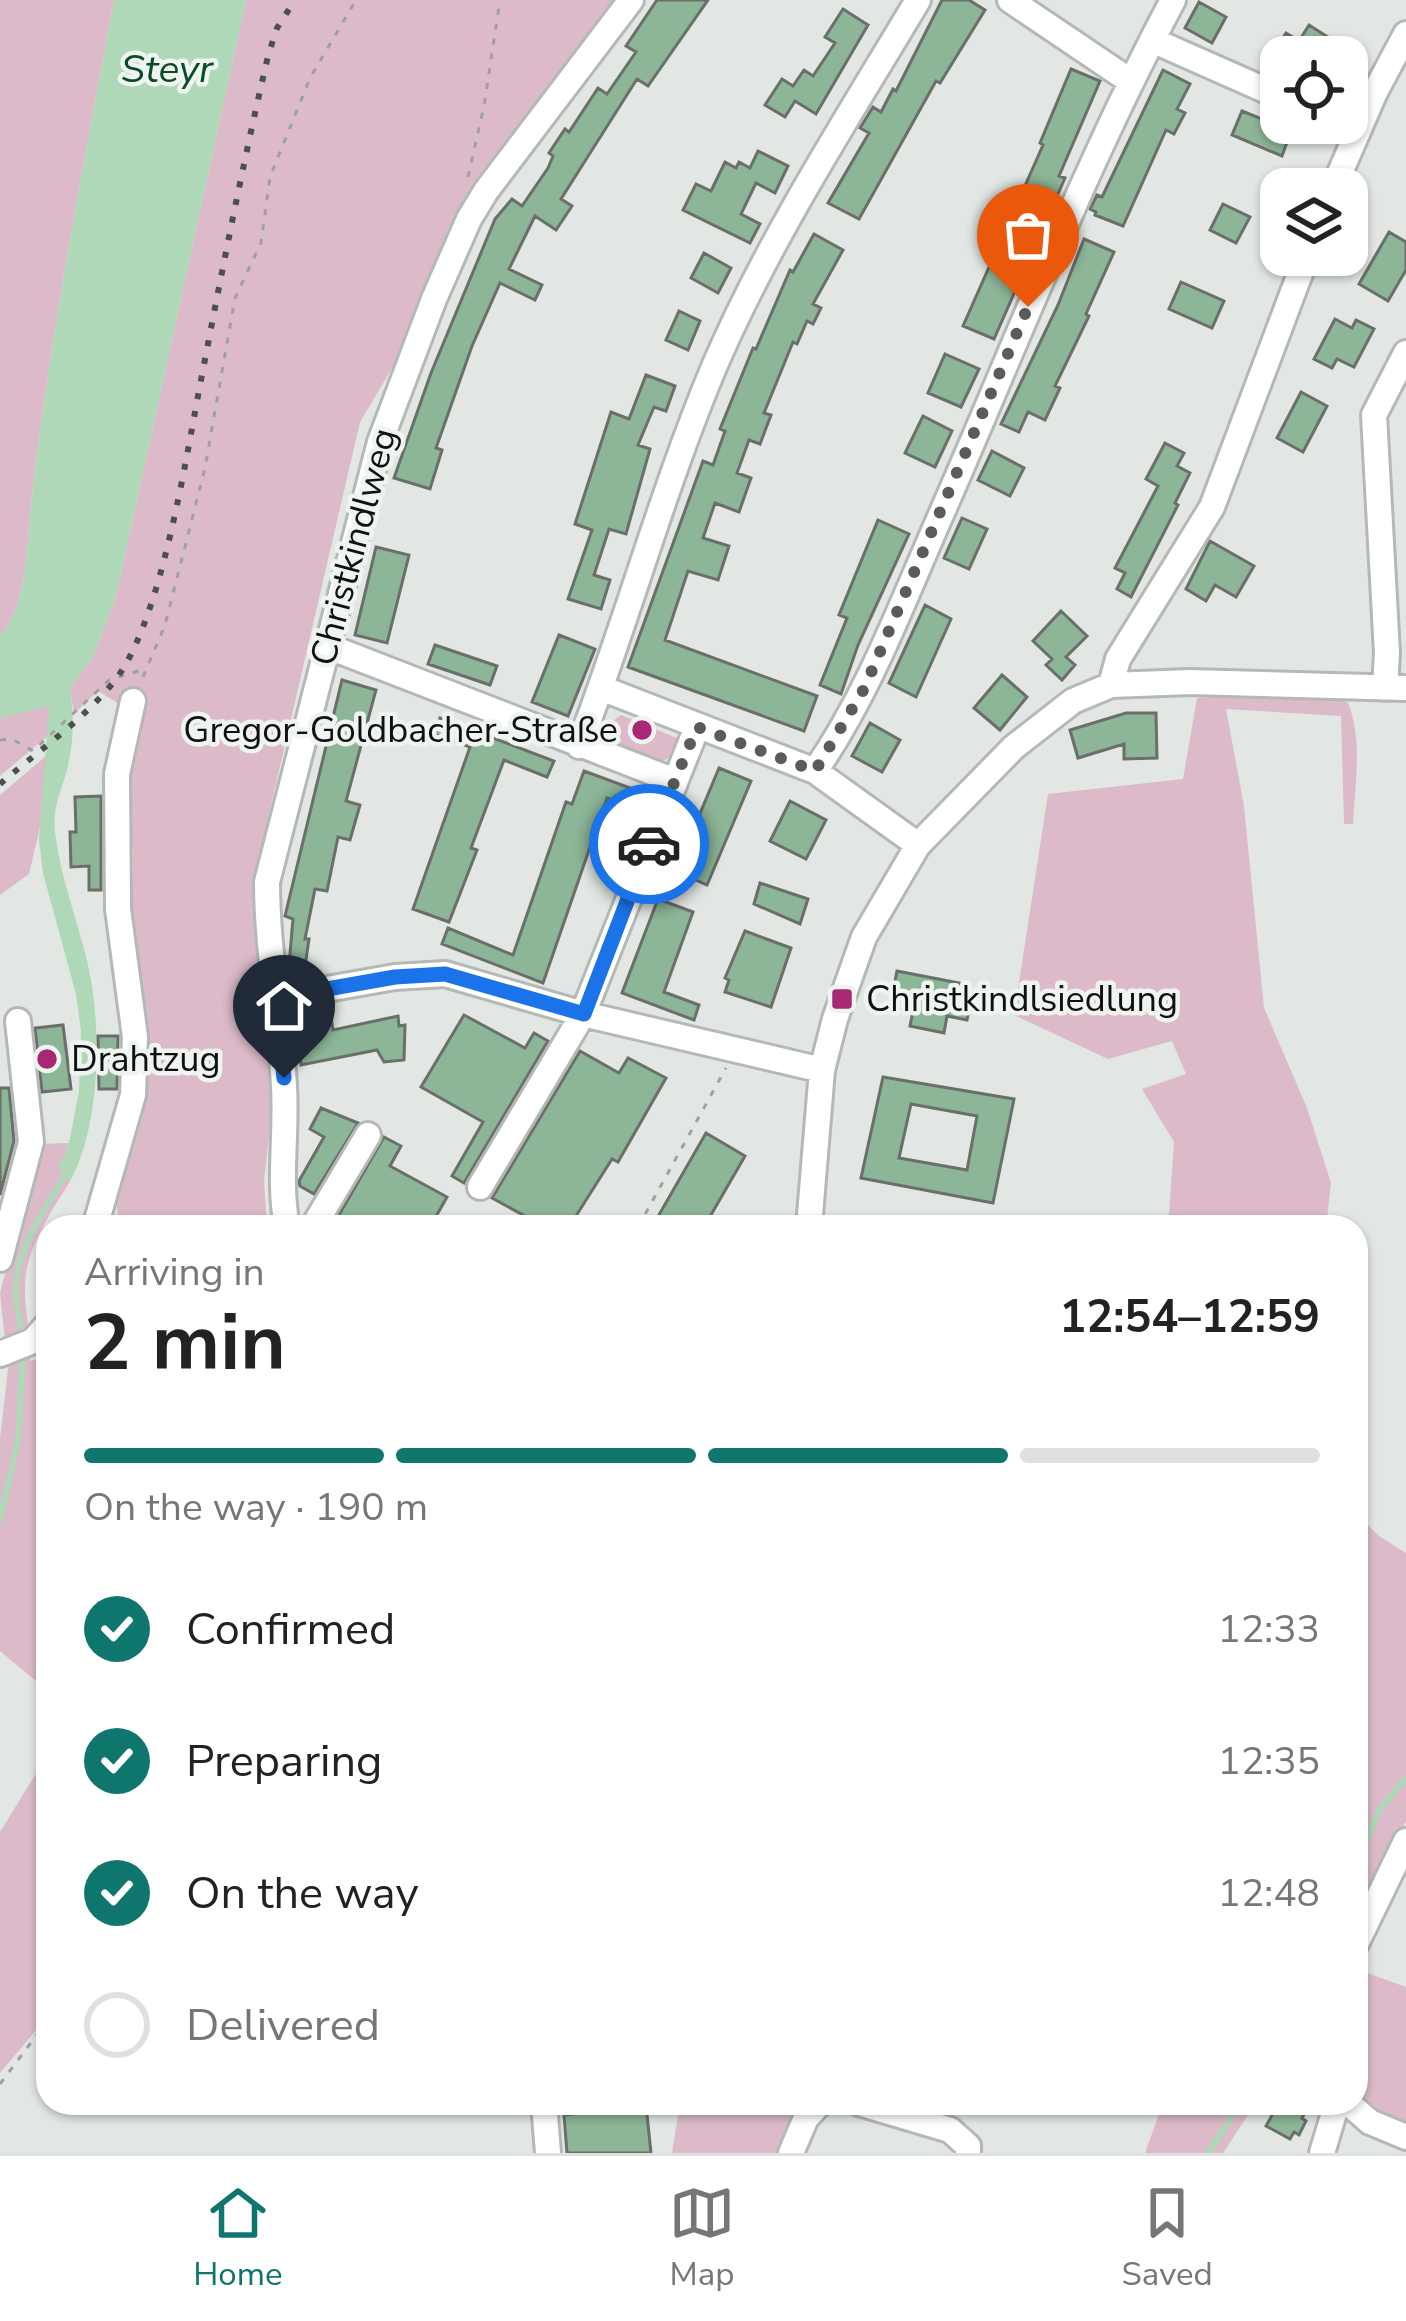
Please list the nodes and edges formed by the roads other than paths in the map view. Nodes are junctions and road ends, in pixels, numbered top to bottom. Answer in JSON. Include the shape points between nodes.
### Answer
{"nodes":[{"id":1,"x":631,"y":0,"type":"edge"},
{"id":2,"x":918,"y":0,"type":"edge"},
{"id":3,"x":1010,"y":0,"type":"edge"},
{"id":4,"x":1173,"y":0,"type":"edge"},
{"id":5,"x":1406,"y":34,"type":"edge"},
{"id":6,"x":1152,"y":40,"type":"junction"},
{"id":7,"x":1130,"y":81,"type":"junction"},
{"id":8,"x":1260,"y":88,"type":"edge"},
{"id":9,"x":1368,"y":96,"type":"edge"},
{"id":10,"x":1299,"y":276,"type":"edge"},
{"id":11,"x":1406,"y":353,"type":"edge"},
{"id":12,"x":327,"y":646,"type":"junction"},
{"id":13,"x":1111,"y":685,"type":"junction"},
{"id":14,"x":601,"y":688,"type":"junction"},
{"id":15,"x":1395,"y":688,"type":"edge"},
{"id":16,"x":133,"y":701,"type":"road end"},
{"id":17,"x":697,"y":727,"type":"junction"},
{"id":18,"x":579,"y":746,"type":"junction"},
{"id":19,"x":815,"y":771,"type":"junction"},
{"id":20,"x":675,"y":782,"type":"junction"},
{"id":21,"x":918,"y":844,"type":"junction"},
{"id":22,"x":276,"y":998,"type":"junction"},
{"id":23,"x":584,"y":1014,"type":"junction"},
{"id":24,"x":18,"y":1021,"type":"dead end"},
{"id":25,"x":822,"y":1070,"type":"junction"},
{"id":26,"x":368,"y":1135,"type":"dead end"},
{"id":27,"x":480,"y":1187,"type":"dead end"},
{"id":28,"x":98,"y":1215,"type":"edge"},
{"id":29,"x":284,"y":1215,"type":"edge"},
{"id":30,"x":320,"y":1215,"type":"edge"},
{"id":31,"x":810,"y":1215,"type":"edge"},
{"id":32,"x":0,"y":1258,"type":"edge"},
{"id":33,"x":1406,"y":1840,"type":"edge"},
{"id":34,"x":1368,"y":1920,"type":"edge"},
{"id":35,"x":545,"y":2115,"type":"edge"},
{"id":36,"x":809,"y":2115,"type":"edge"},
{"id":37,"x":899,"y":2115,"type":"edge"},
{"id":38,"x":1333,"y":2115,"type":"edge"},
{"id":39,"x":1362,"y":2115,"type":"edge"},
{"id":40,"x":1406,"y":2137,"type":"edge"},
{"id":41,"x":548,"y":2153,"type":"edge"},
{"id":42,"x":791,"y":2153,"type":"edge"},
{"id":43,"x":968,"y":2153,"type":"edge"},
{"id":44,"x":1322,"y":2153,"type":"edge"}],
"edges":[{"from":1,"to":12,"type":"street","name":"Christkindlweg","via":[[469,219],[380,442]]},
{"from":2,"to":14,"type":"street","via":[[732,327]]},
{"from":3,"to":7,"type":"street"},
{"from":4,"to":6,"type":"street"},
{"from":5,"to":9,"type":"street"},
{"from":6,"to":7,"type":"street"},
{"from":6,"to":8,"type":"street"},
{"from":7,"to":19,"type":"street","via":[[864,689]]},
{"from":10,"to":13,"type":"street","via":[[1212,507],[1118,659]]},
{"from":11,"to":15,"type":"street","via":[[1373,415]]},
{"from":12,"to":18,"type":"street"},
{"from":12,"to":22,"type":"street","name":"Christkindlweg","via":[[267,882]]},
{"from":13,"to":15,"type":"street"},
{"from":13,"to":21,"type":"street","via":[[1072,701],[1014,746]]},
{"from":14,"to":17,"type":"street"},
{"from":14,"to":18,"type":"street"},
{"from":16,"to":28,"type":"street","via":[[117,774],[133,1095]]},
{"from":17,"to":19,"type":"street"},
{"from":17,"to":20,"type":"street"},
{"from":18,"to":20,"type":"street"},
{"from":19,"to":21,"type":"street"},
{"from":20,"to":23,"type":"street"},
{"from":21,"to":25,"type":"street","via":[[864,937]]},
{"from":22,"to":23,"type":"street","via":[[445,974]]},
{"from":22,"to":29,"type":"street","name":"Christkindlweg"},
{"from":23,"to":25,"type":"street"},
{"from":23,"to":27,"type":"street"},
{"from":24,"to":32,"type":"street","via":[[31,1142]]},
{"from":25,"to":31,"type":"street"},
{"from":26,"to":30,"type":"street"},
{"from":33,"to":34,"type":"street"},
{"from":35,"to":41,"type":"street"},
{"from":36,"to":42,"type":"street"},
{"from":37,"to":43,"type":"street","via":[[950,2130]]},
{"from":38,"to":44,"type":"street"},
{"from":39,"to":40,"type":"street"}]}
